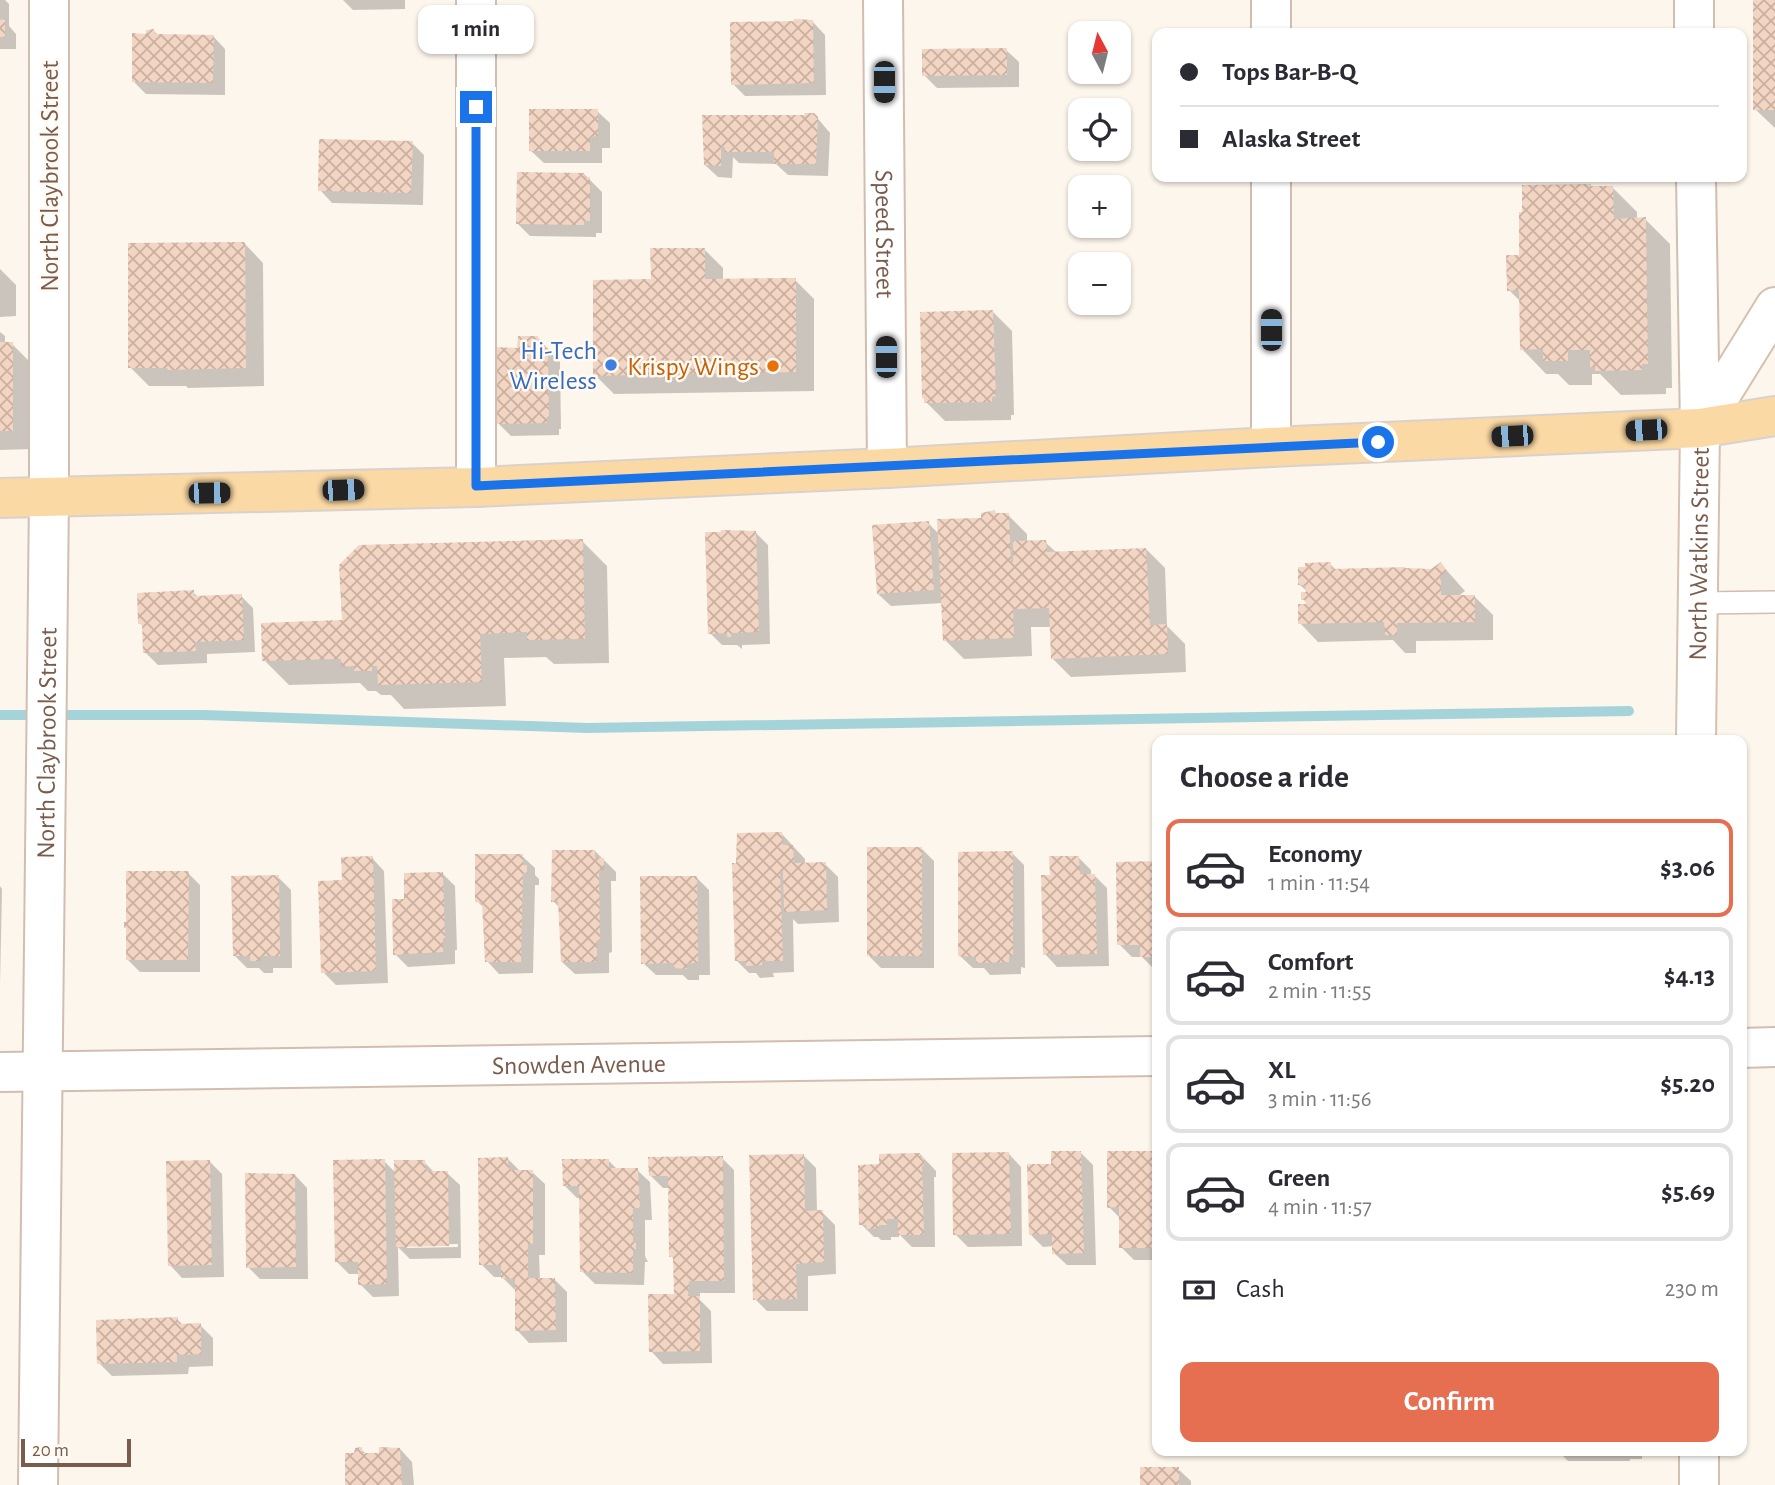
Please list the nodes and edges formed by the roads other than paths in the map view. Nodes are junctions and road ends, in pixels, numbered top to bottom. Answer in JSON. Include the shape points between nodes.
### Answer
{"nodes":[{"id":1,"x":49,"y":0,"type":"edge"},
{"id":2,"x":476,"y":0,"type":"edge"},
{"id":3,"x":883,"y":0,"type":"edge"},
{"id":4,"x":1270,"y":0,"type":"edge"},
{"id":5,"x":1694,"y":0,"type":"edge"},
{"id":6,"x":1270,"y":28,"type":"edge"},
{"id":7,"x":1694,"y":28,"type":"edge"},
{"id":8,"x":1271,"y":182,"type":"edge"},
{"id":9,"x":1696,"y":182,"type":"edge"},
{"id":10,"x":1775,"y":307,"type":"edge"},
{"id":11,"x":1775,"y":416,"type":"edge"},
{"id":12,"x":1699,"y":428,"type":"junction"},
{"id":13,"x":1271,"y":447,"type":"junction"},
{"id":14,"x":887,"y":468,"type":"junction"},
{"id":15,"x":476,"y":486,"type":"junction"},
{"id":16,"x":49,"y":497,"type":"junction"},
{"id":17,"x":0,"y":498,"type":"edge"},
{"id":18,"x":1775,"y":602,"type":"edge"},
{"id":19,"x":1698,"y":603,"type":"junction"},
{"id":20,"x":1696,"y":735,"type":"edge"},
{"id":21,"x":1775,"y":1047,"type":"edge"},
{"id":22,"x":1747,"y":1048,"type":"edge"},
{"id":23,"x":1152,"y":1056,"type":"edge"},
{"id":24,"x":0,"y":1072,"type":"edge"},
{"id":25,"x":42,"y":1072,"type":"junction"},
{"id":26,"x":1699,"y":1456,"type":"edge"},
{"id":27,"x":38,"y":1485,"type":"edge"},
{"id":28,"x":1699,"y":1485,"type":"edge"}],
"edges":[{"from":1,"to":16,"type":"street","name":"North Claybrook Street"},
{"from":2,"to":15,"type":"street"},
{"from":3,"to":14,"type":"street","name":"Speed Street"},
{"from":4,"to":6,"type":"street"},
{"from":5,"to":7,"type":"street"},
{"from":8,"to":13,"type":"street"},
{"from":9,"to":12,"type":"street"},
{"from":10,"to":12,"type":"street","name":"North Watkins Street"},
{"from":11,"to":12,"type":"main road"},
{"from":12,"to":13,"type":"main road"},
{"from":12,"to":19,"type":"street","name":"North Watkins Street"},
{"from":13,"to":14,"type":"main road"},
{"from":14,"to":15,"type":"main road"},
{"from":15,"to":16,"type":"main road"},
{"from":16,"to":17,"type":"main road"},
{"from":16,"to":25,"type":"street","name":"North Claybrook Street"},
{"from":18,"to":19,"type":"lane"},
{"from":19,"to":20,"type":"street","name":"North Watkins Street"},
{"from":21,"to":22,"type":"street"},
{"from":23,"to":25,"type":"street","name":"Snowden Avenue"},
{"from":24,"to":25,"type":"street","name":"Snowden Avenue"},
{"from":25,"to":27,"type":"street","name":"North Claybrook Street"},
{"from":26,"to":28,"type":"street"}]}
